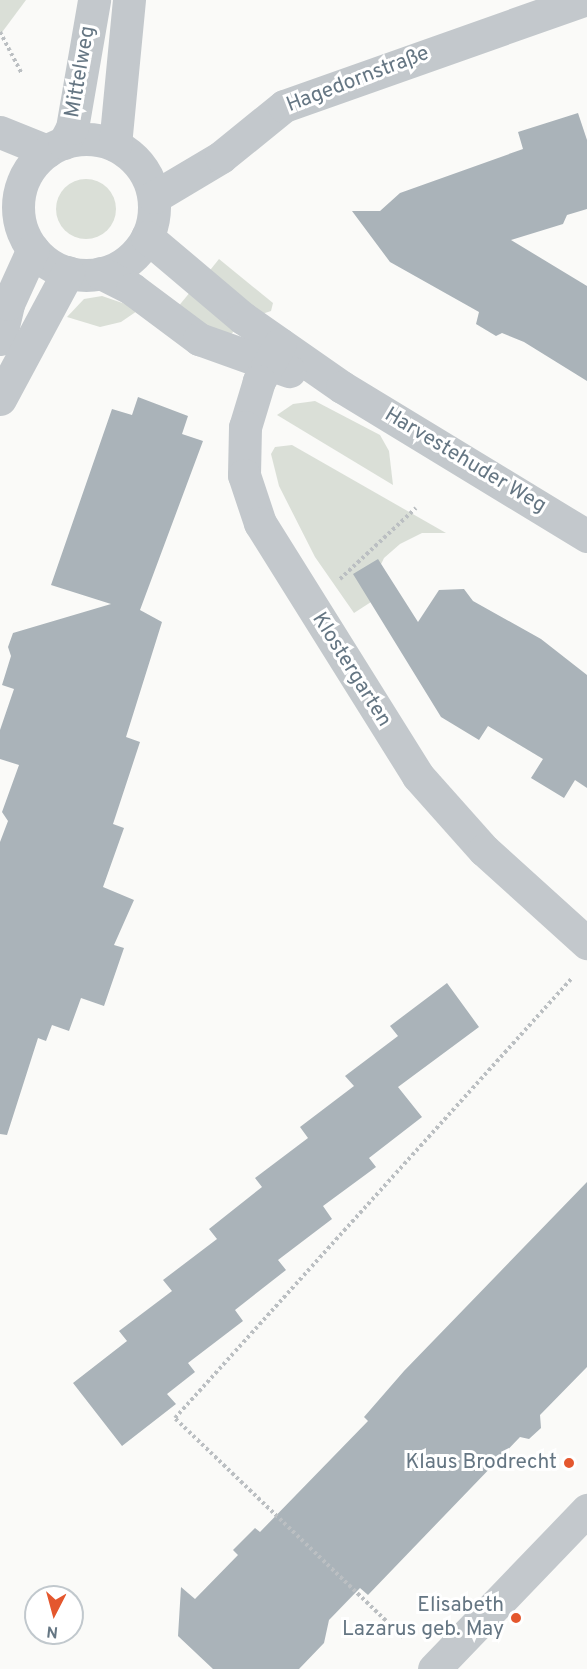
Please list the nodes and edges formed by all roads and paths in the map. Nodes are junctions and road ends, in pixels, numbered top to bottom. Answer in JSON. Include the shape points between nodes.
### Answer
{"nodes":[{"id":1,"x":94,"y":0,"type":"edge"},
{"id":2,"x":129,"y":0,"type":"edge"},
{"id":3,"x":583,"y":0,"type":"edge"},
{"id":4,"x":0,"y":32,"type":"edge"},
{"id":5,"x":22,"y":74,"type":"dead end"},
{"id":6,"x":0,"y":132,"type":"edge"},
{"id":7,"x":115,"y":145,"type":"junction"},
{"id":8,"x":55,"y":147,"type":"junction"},
{"id":9,"x":154,"y":197,"type":"junction"},
{"id":10,"x":10,"y":213,"type":"edge"},
{"id":11,"x":147,"y":237,"type":"junction"},
{"id":12,"x":33,"y":249,"type":"junction"},
{"id":13,"x":68,"y":272,"type":"junction"},
{"id":14,"x":101,"y":273,"type":"junction"},
{"id":15,"x":0,"y":339,"type":"edge"},
{"id":16,"x":274,"y":355,"type":"junction"},
{"id":17,"x":0,"y":399,"type":"edge"},
{"id":18,"x":416,"y":508,"type":"dead end"},
{"id":19,"x":587,"y":536,"type":"edge"},
{"id":20,"x":334,"y":585,"type":"dead end"},
{"id":21,"x":583,"y":957,"type":"edge"},
{"id":22,"x":587,"y":1510,"type":"edge"},
{"id":23,"x":403,"y":1637,"type":"dead end"},
{"id":24,"x":434,"y":1669,"type":"edge"}],
"edges":[{"from":1,"to":8,"type":"street","name":"Mittelweg","via":[[72,129]]},
{"from":2,"to":7,"type":"street","name":"Mittelweg"},
{"from":3,"to":9,"type":"street","name":"Hagedornstraße","via":[[284,106],[220,157]]},
{"from":4,"to":5,"type":"path"},
{"from":6,"to":8,"type":"street"},
{"from":7,"to":8,"type":"street","via":[[90,139]]},
{"from":7,"to":9,"type":"street","via":[[139,164]]},
{"from":8,"to":10,"type":"street","via":[[24,179]]},
{"from":9,"to":11,"type":"street","name":"Harvestehuder Weg"},
{"from":10,"to":12,"type":"street"},
{"from":11,"to":14,"type":"street","name":"Harvestehuder Weg","via":[[128,260]]},
{"from":11,"to":16,"type":"street","name":"Harvestehuder Weg"},
{"from":12,"to":13,"type":"street"},
{"from":12,"to":15,"type":"street","via":[[8,304]]},
{"from":13,"to":14,"type":"street","name":"Harvestehuder Weg"},
{"from":13,"to":17,"type":"street"},
{"from":14,"to":16,"type":"street","name":"Harvestehuder Weg","via":[[132,288],[199,339]]},
{"from":16,"to":19,"type":"street","name":"Harvestehuder Weg","via":[[342,387]]},
{"from":16,"to":21,"type":"street","name":"Klostergarten","via":[[249,407],[243,451],[261,523],[418,776]]},
{"from":18,"to":20,"type":"path"},
{"from":21,"to":23,"type":"path","via":[[175,1418]]},
{"from":22,"to":24,"type":"street"}]}
